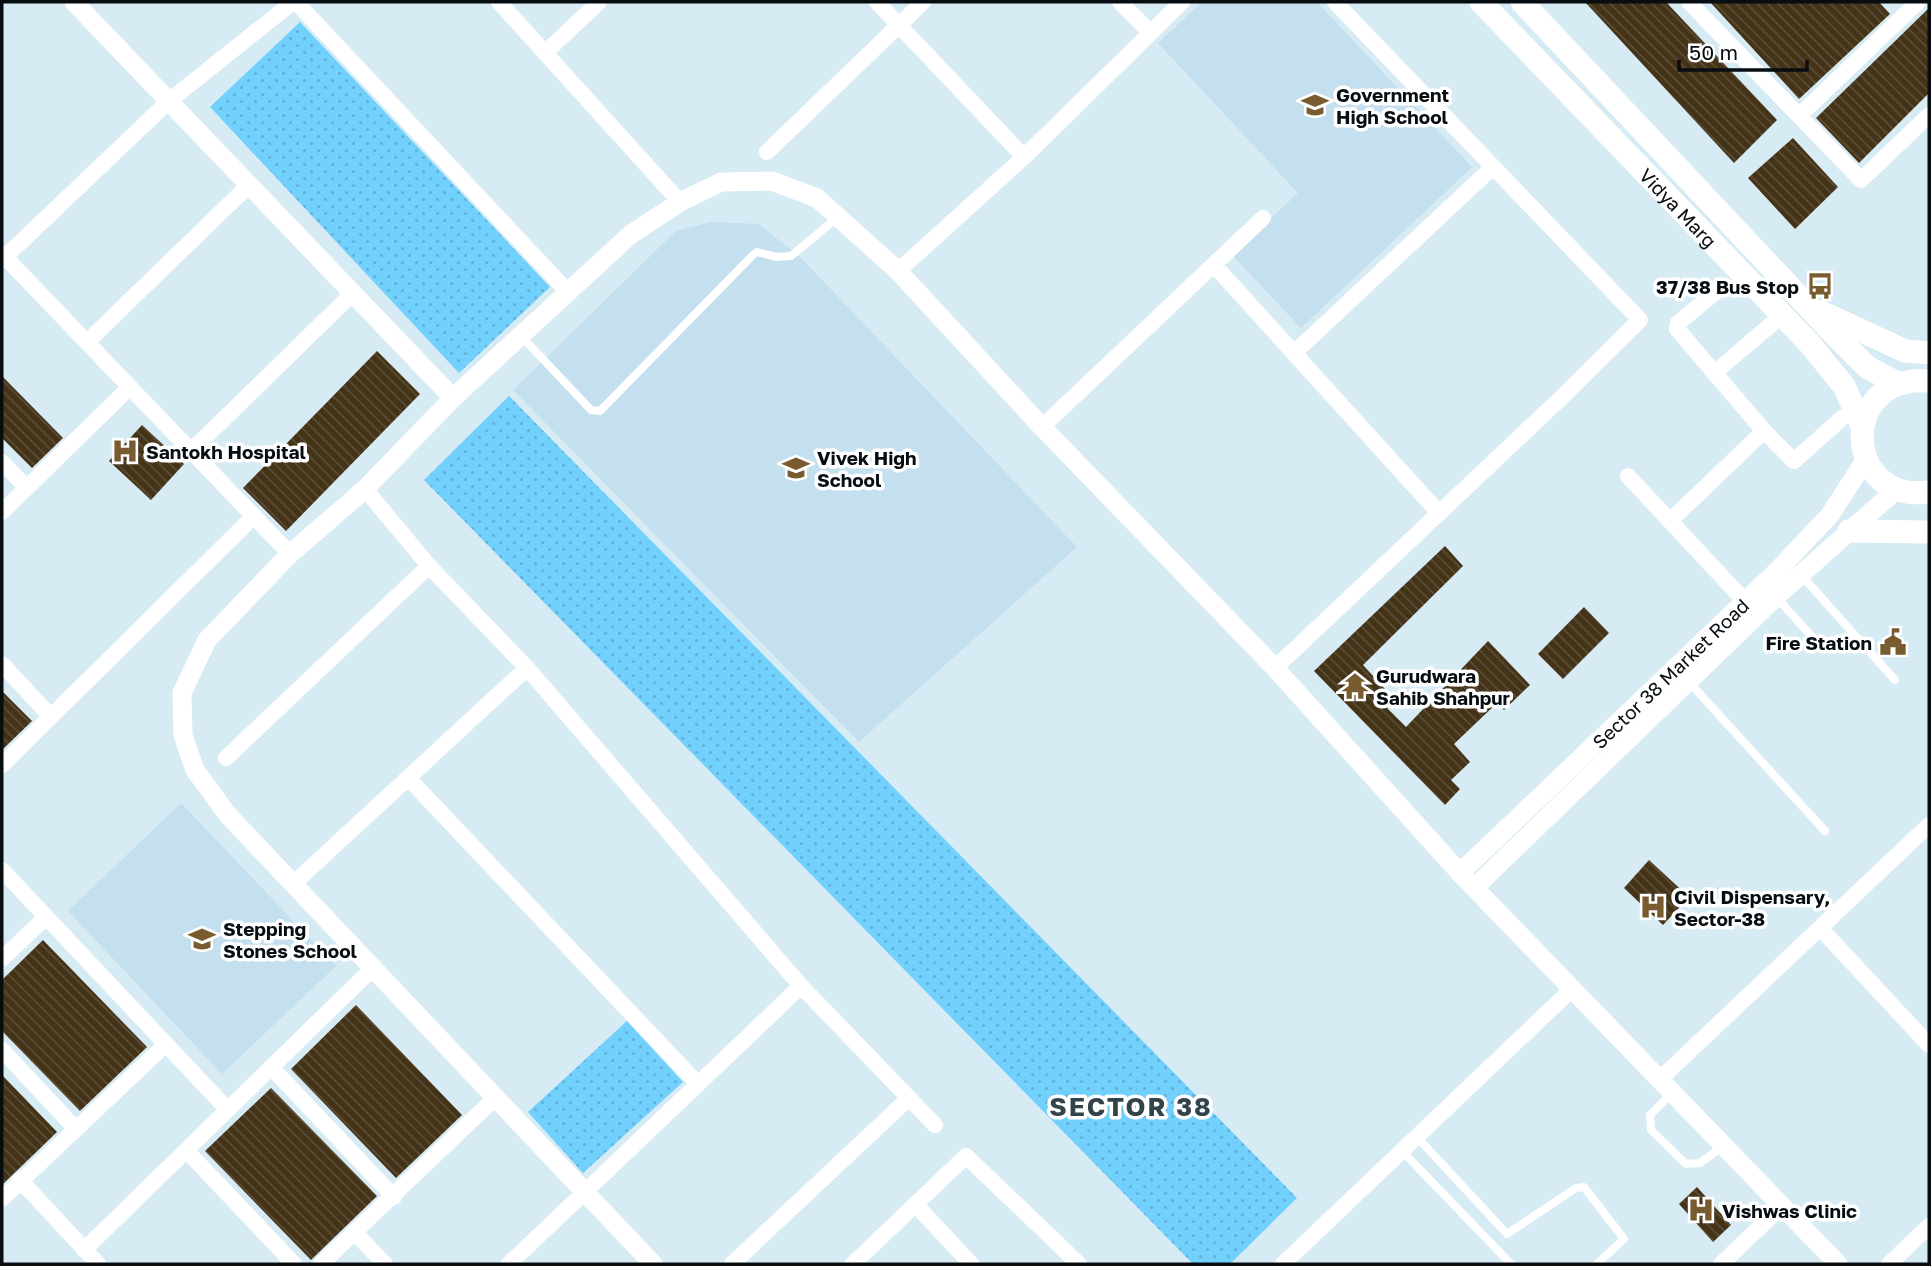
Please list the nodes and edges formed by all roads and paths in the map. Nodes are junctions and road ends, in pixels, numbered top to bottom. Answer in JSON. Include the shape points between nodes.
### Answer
{"nodes":[{"id":1,"x":74,"y":2,"type":"edge"},
{"id":2,"x":294,"y":2,"type":"edge"},
{"id":3,"x":499,"y":2,"type":"edge"},
{"id":4,"x":599,"y":2,"type":"edge"},
{"id":5,"x":877,"y":2,"type":"edge"},
{"id":6,"x":923,"y":2,"type":"edge"},
{"id":7,"x":1120,"y":2,"type":"edge"},
{"id":8,"x":1182,"y":2,"type":"edge"},
{"id":9,"x":1335,"y":2,"type":"edge"},
{"id":10,"x":1481,"y":2,"type":"edge"},
{"id":11,"x":1522,"y":2,"type":"edge"},
{"id":12,"x":1689,"y":2,"type":"edge"},
{"id":13,"x":1912,"y":4,"type":"edge"},
{"id":14,"x":900,"y":25,"type":"junction"},
{"id":15,"x":1150,"y":32,"type":"junction"},
{"id":16,"x":547,"y":51,"type":"junction"},
{"id":17,"x":169,"y":101,"type":"junction"},
{"id":18,"x":1929,"y":115,"type":"edge"},
{"id":19,"x":1800,"y":116,"type":"junction"},
{"id":20,"x":767,"y":152,"type":"dead end"},
{"id":21,"x":1024,"y":157,"type":"junction"},
{"id":22,"x":1493,"y":167,"type":"junction"},
{"id":23,"x":249,"y":185,"type":"junction"},
{"id":24,"x":680,"y":202,"type":"junction"},
{"id":25,"x":838,"y":217,"type":"junction"},
{"id":26,"x":1263,"y":218,"type":"dead end"},
{"id":27,"x":3,"y":259,"type":"edge"},
{"id":28,"x":1214,"y":265,"type":"junction"},
{"id":29,"x":898,"y":271,"type":"junction"},
{"id":30,"x":1718,"y":290,"type":"dead end"},
{"id":31,"x":568,"y":292,"type":"junction"},
{"id":32,"x":353,"y":293,"type":"junction"},
{"id":33,"x":1803,"y":302,"type":"junction"},
{"id":34,"x":1773,"y":323,"type":"dead end"},
{"id":35,"x":520,"y":336,"type":"junction"},
{"id":36,"x":87,"y":342,"type":"junction"},
{"id":37,"x":1929,"y":353,"type":"edge"},
{"id":38,"x":1294,"y":354,"type":"junction"},
{"id":39,"x":1714,"y":373,"type":"junction"},
{"id":40,"x":1929,"y":381,"type":"edge"},
{"id":41,"x":1897,"y":383,"type":"junction"},
{"id":42,"x":130,"y":387,"type":"junction"},
{"id":43,"x":453,"y":398,"type":"junction"},
{"id":44,"x":1852,"y":422,"type":"junction"},
{"id":45,"x":1042,"y":427,"type":"junction"},
{"id":46,"x":1764,"y":431,"type":"junction"},
{"id":47,"x":191,"y":451,"type":"junction"},
{"id":48,"x":1866,"y":459,"type":"junction"},
{"id":49,"x":2,"y":462,"type":"edge"},
{"id":50,"x":1628,"y":476,"type":"dead end"},
{"id":51,"x":26,"y":487,"type":"junction"},
{"id":52,"x":365,"y":489,"type":"junction"},
{"id":53,"x":1897,"y":489,"type":"junction"},
{"id":54,"x":1929,"y":492,"type":"edge"},
{"id":55,"x":2,"y":512,"type":"edge"},
{"id":56,"x":1438,"y":513,"type":"junction"},
{"id":57,"x":254,"y":516,"type":"junction"},
{"id":58,"x":1671,"y":520,"type":"junction"},
{"id":59,"x":1849,"y":531,"type":"junction"},
{"id":60,"x":1929,"y":533,"type":"edge"},
{"id":61,"x":290,"y":554,"type":"junction"},
{"id":62,"x":429,"y":566,"type":"junction"},
{"id":63,"x":1800,"y":574,"type":"junction"},
{"id":64,"x":1776,"y":597,"type":"junction"},
{"id":65,"x":1751,"y":609,"type":"junction"},
{"id":66,"x":1814,"y":639,"type":"dead end"},
{"id":67,"x":2,"y":664,"type":"edge"},
{"id":68,"x":527,"y":668,"type":"junction"},
{"id":69,"x":1275,"y":668,"type":"junction"},
{"id":70,"x":1895,"y":680,"type":"dead end"},
{"id":71,"x":1688,"y":681,"type":"junction"},
{"id":72,"x":51,"y":717,"type":"junction"},
{"id":73,"x":226,"y":758,"type":"dead end"},
{"id":74,"x":2,"y":765,"type":"edge"},
{"id":75,"x":410,"y":780,"type":"junction"},
{"id":76,"x":1929,"y":825,"type":"edge"},
{"id":77,"x":1825,"y":831,"type":"dead end"},
{"id":78,"x":2,"y":870,"type":"edge"},
{"id":79,"x":1460,"y":873,"type":"junction"},
{"id":80,"x":293,"y":884,"type":"junction"},
{"id":81,"x":1475,"y":887,"type":"junction"},
{"id":82,"x":46,"y":917,"type":"junction"},
{"id":83,"x":1820,"y":928,"type":"junction"},
{"id":84,"x":2,"y":959,"type":"edge"},
{"id":85,"x":373,"y":968,"type":"junction"},
{"id":86,"x":801,"y":986,"type":"junction"},
{"id":87,"x":1571,"y":990,"type":"junction"},
{"id":88,"x":166,"y":1044,"type":"junction"},
{"id":89,"x":1929,"y":1045,"type":"edge"},
{"id":90,"x":2,"y":1050,"type":"edge"},
{"id":91,"x":271,"y":1067,"type":"junction"},
{"id":92,"x":698,"y":1084,"type":"junction"},
{"id":93,"x":1665,"y":1087,"type":"junction"},
{"id":94,"x":495,"y":1098,"type":"junction"},
{"id":95,"x":909,"y":1098,"type":"junction"},
{"id":96,"x":228,"y":1110,"type":"junction"},
{"id":97,"x":935,"y":1125,"type":"dead end"},
{"id":98,"x":76,"y":1129,"type":"junction"},
{"id":99,"x":1417,"y":1137,"type":"junction"},
{"id":100,"x":1723,"y":1146,"type":"junction"},
{"id":101,"x":187,"y":1150,"type":"junction"},
{"id":102,"x":1402,"y":1151,"type":"junction"},
{"id":103,"x":20,"y":1180,"type":"junction"},
{"id":104,"x":583,"y":1192,"type":"junction"},
{"id":105,"x":394,"y":1196,"type":"junction"},
{"id":106,"x":2,"y":1199,"type":"edge"},
{"id":107,"x":915,"y":1204,"type":"junction"},
{"id":108,"x":1782,"y":1206,"type":"junction"},
{"id":109,"x":1929,"y":1226,"type":"edge"},
{"id":110,"x":355,"y":1233,"type":"junction"},
{"id":111,"x":84,"y":1250,"type":"junction"},
{"id":112,"x":98,"y":1264,"type":"edge"},
{"id":113,"x":294,"y":1264,"type":"edge"},
{"id":114,"x":321,"y":1264,"type":"edge"},
{"id":115,"x":385,"y":1264,"type":"edge"},
{"id":116,"x":509,"y":1264,"type":"edge"},
{"id":117,"x":653,"y":1264,"type":"edge"},
{"id":118,"x":733,"y":1264,"type":"edge"},
{"id":119,"x":853,"y":1264,"type":"edge"},
{"id":120,"x":971,"y":1264,"type":"edge"},
{"id":121,"x":1079,"y":1264,"type":"edge"},
{"id":122,"x":1283,"y":1264,"type":"edge"},
{"id":123,"x":1511,"y":1264,"type":"edge"},
{"id":124,"x":1597,"y":1264,"type":"edge"},
{"id":125,"x":1721,"y":1264,"type":"edge"},
{"id":126,"x":1838,"y":1264,"type":"edge"},
{"id":127,"x":1889,"y":1264,"type":"edge"}],
"edges":[{"from":1,"to":17,"type":"street"},
{"from":2,"to":17,"type":"street"},
{"from":2,"to":31,"type":"street"},
{"from":3,"to":16,"type":"street"},
{"from":4,"to":16,"type":"street"},
{"from":5,"to":14,"type":"street"},
{"from":6,"to":14,"type":"street"},
{"from":7,"to":15,"type":"street"},
{"from":8,"to":15,"type":"street"},
{"from":9,"to":22,"type":"street"},
{"from":10,"to":44,"type":"main road","name":"Vidya Marg","via":[[1809,343],[1844,386]]},
{"from":11,"to":33,"type":"main road","name":"Vidya Marg"},
{"from":12,"to":19,"type":"street"},
{"from":13,"to":19,"type":"street"},
{"from":14,"to":20,"type":"street"},
{"from":14,"to":21,"type":"street"},
{"from":15,"to":21,"type":"street"},
{"from":16,"to":24,"type":"street"},
{"from":17,"to":23,"type":"street"},
{"from":17,"to":27,"type":"street"},
{"from":18,"to":19,"type":"street","via":[[1861,180]]},
{"from":21,"to":29,"type":"street"},
{"from":22,"to":38,"type":"street"},
{"from":22,"to":56,"type":"street","via":[[1640,320]]},
{"from":23,"to":32,"type":"street"},
{"from":23,"to":36,"type":"street"},
{"from":24,"to":25,"type":"street","via":[[721,182],[772,181],[817,198]]},
{"from":24,"to":31,"type":"street","via":[[629,235]]},
{"from":25,"to":29,"type":"street"},
{"from":25,"to":35,"type":"lane","via":[[791,256],[753,255],[600,411],[591,410]]},
{"from":26,"to":28,"type":"street"},
{"from":27,"to":36,"type":"street"},
{"from":28,"to":38,"type":"street"},
{"from":28,"to":45,"type":"street"},
{"from":29,"to":45,"type":"street"},
{"from":30,"to":39,"type":"street","via":[[1678,323],[1677,329]]},
{"from":31,"to":35,"type":"street"},
{"from":32,"to":43,"type":"street"},
{"from":32,"to":47,"type":"street"},
{"from":33,"to":37,"type":"main road","via":[[1905,351]]},
{"from":33,"to":41,"type":"main road","name":"Vidya Marg","via":[[1867,367]]},
{"from":34,"to":39,"type":"street"},
{"from":35,"to":43,"type":"street"},
{"from":36,"to":42,"type":"street"},
{"from":38,"to":56,"type":"street"},
{"from":39,"to":46,"type":"street"},
{"from":40,"to":41,"type":"main road"},
{"from":41,"to":44,"type":"main road"},
{"from":42,"to":47,"type":"street"},
{"from":42,"to":51,"type":"street"},
{"from":43,"to":52,"type":"street"},
{"from":44,"to":46,"type":"street","via":[[1794,461]]},
{"from":44,"to":48,"type":"main road","name":"Vidya Marg"},
{"from":45,"to":69,"type":"street"},
{"from":46,"to":58,"type":"street"},
{"from":47,"to":57,"type":"street"},
{"from":48,"to":53,"type":"main road","via":[[1879,478]]},
{"from":48,"to":65,"type":"street","name":"Sector 38 Market Road","via":[[1830,515]]},
{"from":49,"to":51,"type":"street"},
{"from":50,"to":58,"type":"street"},
{"from":51,"to":55,"type":"street"},
{"from":52,"to":61,"type":"street"},
{"from":52,"to":62,"type":"street"},
{"from":53,"to":54,"type":"main road"},
{"from":53,"to":59,"type":"street","name":"Sector 38 Market Road"},
{"from":56,"to":69,"type":"street"},
{"from":57,"to":61,"type":"street"},
{"from":57,"to":72,"type":"street"},
{"from":58,"to":65,"type":"street"},
{"from":59,"to":60,"type":"main road"},
{"from":59,"to":63,"type":"street","name":"Sector 38 Market Road"},
{"from":61,"to":80,"type":"street","via":[[207,640],[182,693],[183,734],[195,770],[227,814]]},
{"from":62,"to":68,"type":"street"},
{"from":62,"to":73,"type":"street"},
{"from":63,"to":64,"type":"street","name":"Sector 38 Market Road"},
{"from":63,"to":70,"type":"lane"},
{"from":64,"to":65,"type":"street","name":"Sector 38 Market Road"},
{"from":64,"to":66,"type":"lane"},
{"from":65,"to":71,"type":"street","name":"Sector 38 Market Road"},
{"from":65,"to":79,"type":"street","name":"Sector 38 Market Road"},
{"from":67,"to":72,"type":"street"},
{"from":68,"to":75,"type":"street"},
{"from":68,"to":86,"type":"street"},
{"from":69,"to":79,"type":"street"},
{"from":71,"to":77,"type":"lane"},
{"from":71,"to":81,"type":"street","name":"Sector 38 Market Road"},
{"from":72,"to":74,"type":"street"},
{"from":75,"to":80,"type":"street"},
{"from":75,"to":92,"type":"street"},
{"from":76,"to":83,"type":"street"},
{"from":78,"to":82,"type":"street"},
{"from":79,"to":81,"type":"street"},
{"from":80,"to":85,"type":"street"},
{"from":81,"to":87,"type":"street"},
{"from":82,"to":84,"type":"street"},
{"from":82,"to":88,"type":"street"},
{"from":83,"to":89,"type":"street"},
{"from":83,"to":93,"type":"street"},
{"from":85,"to":91,"type":"street"},
{"from":85,"to":94,"type":"street"},
{"from":86,"to":92,"type":"street"},
{"from":86,"to":95,"type":"street"},
{"from":87,"to":93,"type":"street"},
{"from":87,"to":99,"type":"street"},
{"from":88,"to":96,"type":"street"},
{"from":88,"to":98,"type":"street"},
{"from":90,"to":98,"type":"street"},
{"from":91,"to":96,"type":"street"},
{"from":91,"to":105,"type":"street"},
{"from":92,"to":104,"type":"street"},
{"from":93,"to":100,"type":"street"},
{"from":93,"to":100,"type":"lane","via":[[1650,1115],[1651,1130],[1686,1164],[1700,1163]]},
{"from":94,"to":104,"type":"street"},
{"from":94,"to":105,"type":"street"},
{"from":95,"to":97,"type":"street"},
{"from":95,"to":118,"type":"street"},
{"from":96,"to":101,"type":"street"},
{"from":98,"to":103,"type":"street"},
{"from":99,"to":102,"type":"street"},
{"from":99,"to":124,"type":"lane","via":[[1507,1234],[1584,1187],[1624,1239]]},
{"from":100,"to":108,"type":"street"},
{"from":101,"to":111,"type":"street"},
{"from":101,"to":113,"type":"street"},
{"from":102,"to":122,"type":"street"},
{"from":102,"to":123,"type":"lane"},
{"from":103,"to":106,"type":"street"},
{"from":103,"to":111,"type":"street"},
{"from":104,"to":116,"type":"street"},
{"from":104,"to":117,"type":"street"},
{"from":105,"to":110,"type":"street"},
{"from":107,"to":119,"type":"street"},
{"from":107,"to":120,"type":"street"},
{"from":107,"to":121,"type":"street","via":[[966,1156]]},
{"from":108,"to":125,"type":"street"},
{"from":108,"to":126,"type":"street"},
{"from":109,"to":127,"type":"street"},
{"from":110,"to":114,"type":"street"},
{"from":110,"to":115,"type":"street"},
{"from":111,"to":112,"type":"street"}]}
